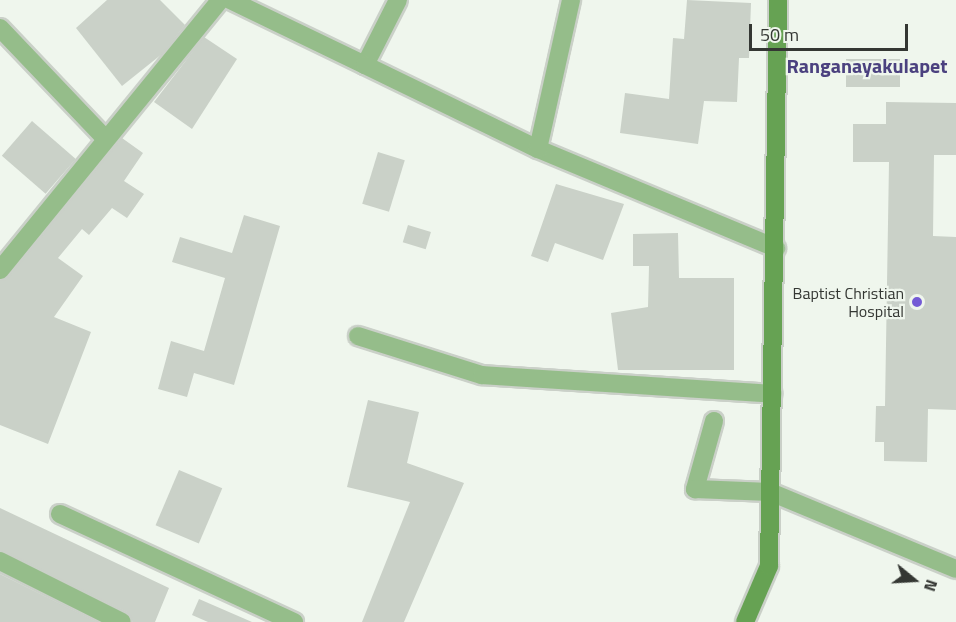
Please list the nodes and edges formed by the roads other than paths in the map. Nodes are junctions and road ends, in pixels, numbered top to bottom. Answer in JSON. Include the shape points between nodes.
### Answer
{"nodes":[{"id":1,"x":220,"y":0,"type":"edge"},
{"id":2,"x":230,"y":0,"type":"edge"},
{"id":3,"x":398,"y":0,"type":"edge"},
{"id":4,"x":777,"y":0,"type":"edge"},
{"id":5,"x":569,"y":1,"type":"edge"},
{"id":6,"x":0,"y":28,"type":"edge"},
{"id":7,"x":365,"y":64,"type":"junction"},
{"id":8,"x":103,"y":136,"type":"junction"},
{"id":9,"x":538,"y":149,"type":"junction"},
{"id":10,"x":776,"y":248,"type":"junction"},
{"id":11,"x":0,"y":270,"type":"edge"},
{"id":12,"x":358,"y":336,"type":"dead end"},
{"id":13,"x":772,"y":394,"type":"junction"},
{"id":14,"x":714,"y":422,"type":"dead end"},
{"id":15,"x":770,"y":492,"type":"junction"},
{"id":16,"x":60,"y":514,"type":"dead end"},
{"id":17,"x":0,"y":561,"type":"edge"},
{"id":18,"x":956,"y":569,"type":"edge"},
{"id":19,"x":122,"y":622,"type":"edge"},
{"id":20,"x":294,"y":622,"type":"edge"},
{"id":21,"x":745,"y":622,"type":"edge"}],
"edges":[{"from":1,"to":8,"type":"street"},
{"from":2,"to":7,"type":"street"},
{"from":3,"to":7,"type":"street"},
{"from":4,"to":10,"type":"street"},
{"from":5,"to":9,"type":"street"},
{"from":6,"to":8,"type":"street"},
{"from":7,"to":9,"type":"street"},
{"from":8,"to":11,"type":"street"},
{"from":9,"to":10,"type":"street"},
{"from":10,"to":13,"type":"street"},
{"from":12,"to":13,"type":"street","via":[[482,375]]},
{"from":13,"to":15,"type":"street"},
{"from":14,"to":15,"type":"street","via":[[695,489]]},
{"from":15,"to":18,"type":"street"},
{"from":15,"to":21,"type":"street","via":[[769,566]]},
{"from":16,"to":20,"type":"street"},
{"from":17,"to":19,"type":"street"}]}
